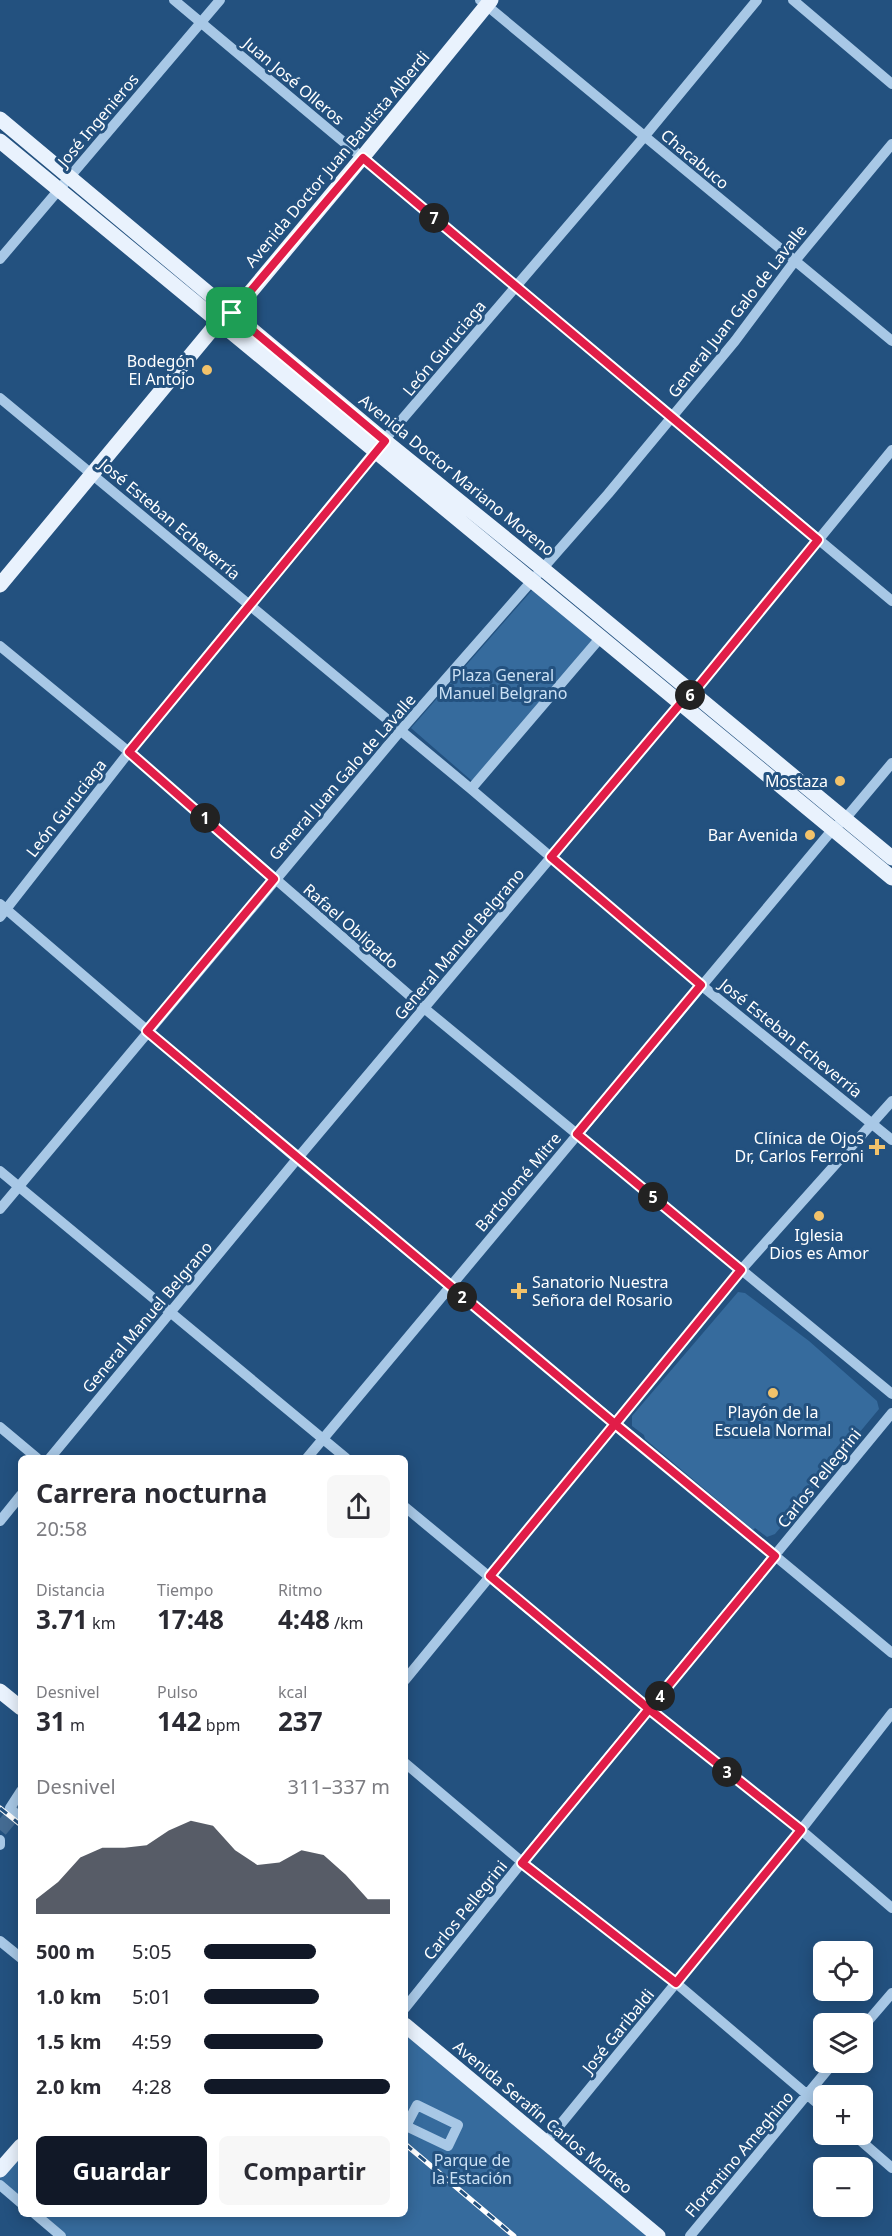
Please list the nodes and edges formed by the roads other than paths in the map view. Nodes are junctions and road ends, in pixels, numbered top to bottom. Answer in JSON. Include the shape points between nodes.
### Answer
{"nodes":[{"id":1,"x":174,"y":0,"type":"edge"},
{"id":2,"x":220,"y":0,"type":"edge"},
{"id":3,"x":757,"y":0,"type":"edge"},
{"id":4,"x":793,"y":0,"type":"edge"},
{"id":5,"x":485,"y":2,"type":"edge"},
{"id":6,"x":201,"y":22,"type":"junction"},
{"id":7,"x":892,"y":84,"type":"edge"},
{"id":8,"x":0,"y":119,"type":"edge"},
{"id":9,"x":644,"y":136,"type":"junction"},
{"id":10,"x":0,"y":141,"type":"edge"},
{"id":11,"x":892,"y":144,"type":"edge"},
{"id":12,"x":363,"y":158,"type":"junction"},
{"id":13,"x":70,"y":177,"type":"junction"},
{"id":14,"x":58,"y":189,"type":"junction"},
{"id":15,"x":0,"y":259,"type":"edge"},
{"id":16,"x":794,"y":262,"type":"junction"},
{"id":17,"x":516,"y":286,"type":"junction"},
{"id":18,"x":226,"y":317,"type":"junction"},
{"id":19,"x":892,"y":341,"type":"edge"},
{"id":20,"x":0,"y":398,"type":"edge"},
{"id":21,"x":672,"y":417,"type":"junction"},
{"id":22,"x":380,"y":446,"type":"junction"},
{"id":23,"x":892,"y":450,"type":"edge"},
{"id":24,"x":93,"y":474,"type":"junction"},
{"id":25,"x":818,"y":540,"type":"junction"},
{"id":26,"x":538,"y":575,"type":"junction"},
{"id":27,"x":0,"y":585,"type":"edge"},
{"id":28,"x":892,"y":601,"type":"edge"},
{"id":29,"x":248,"y":605,"type":"junction"},
{"id":30,"x":601,"y":637,"type":"junction"},
{"id":31,"x":0,"y":646,"type":"edge"},
{"id":32,"x":693,"y":693,"type":"junction"},
{"id":33,"x":680,"y":704,"type":"junction"},
{"id":34,"x":401,"y":730,"type":"junction"},
{"id":35,"x":129,"y":752,"type":"junction"},
{"id":36,"x":892,"y":763,"type":"edge"},
{"id":37,"x":471,"y":789,"type":"junction"},
{"id":38,"x":839,"y":824,"type":"junction"},
{"id":39,"x":551,"y":857,"type":"junction"},
{"id":40,"x":892,"y":858,"type":"edge"},
{"id":41,"x":892,"y":878,"type":"edge"},
{"id":42,"x":274,"y":879,"type":"junction"},
{"id":43,"x":2,"y":910,"type":"edge"},
{"id":44,"x":701,"y":985,"type":"junction"},
{"id":45,"x":424,"y":1008,"type":"junction"},
{"id":46,"x":147,"y":1031,"type":"junction"},
{"id":47,"x":892,"y":1101,"type":"edge"},
{"id":48,"x":873,"y":1124,"type":"junction"},
{"id":49,"x":577,"y":1134,"type":"junction"},
{"id":50,"x":892,"y":1140,"type":"edge"},
{"id":51,"x":297,"y":1159,"type":"junction"},
{"id":52,"x":0,"y":1171,"type":"edge"},
{"id":53,"x":18,"y":1187,"type":"junction"},
{"id":54,"x":0,"y":1209,"type":"edge"},
{"id":55,"x":741,"y":1270,"type":"junction"},
{"id":56,"x":449,"y":1286,"type":"junction"},
{"id":57,"x":170,"y":1313,"type":"junction"},
{"id":58,"x":892,"y":1394,"type":"edge"},
{"id":59,"x":892,"y":1413,"type":"edge"},
{"id":60,"x":615,"y":1424,"type":"junction"},
{"id":61,"x":0,"y":1427,"type":"edge"},
{"id":62,"x":322,"y":1439,"type":"junction"},
{"id":63,"x":33,"y":1455,"type":"edge"},
{"id":64,"x":52,"y":1455,"type":"edge"},
{"id":65,"x":309,"y":1455,"type":"edge"},
{"id":66,"x":342,"y":1455,"type":"edge"},
{"id":67,"x":18,"y":1498,"type":"edge"},
{"id":68,"x":408,"y":1509,"type":"edge"},
{"id":69,"x":0,"y":1521,"type":"edge"},
{"id":70,"x":775,"y":1556,"type":"junction"},
{"id":71,"x":490,"y":1576,"type":"junction"},
{"id":72,"x":892,"y":1653,"type":"edge"},
{"id":73,"x":408,"y":1676,"type":"edge"},
{"id":74,"x":0,"y":1691,"type":"edge"},
{"id":75,"x":18,"y":1706,"type":"edge"},
{"id":76,"x":649,"y":1709,"type":"junction"},
{"id":77,"x":892,"y":1713,"type":"edge"},
{"id":78,"x":408,"y":1766,"type":"edge"},
{"id":79,"x":18,"y":1796,"type":"edge"},
{"id":80,"x":18,"y":1815,"type":"edge"},
{"id":81,"x":801,"y":1830,"type":"junction"},
{"id":82,"x":522,"y":1863,"type":"junction"},
{"id":83,"x":892,"y":1908,"type":"edge"},
{"id":84,"x":0,"y":1941,"type":"edge"},
{"id":85,"x":18,"y":1956,"type":"edge"},
{"id":86,"x":676,"y":1983,"type":"junction"},
{"id":87,"x":892,"y":1993,"type":"edge"},
{"id":88,"x":408,"y":2004,"type":"edge"},
{"id":89,"x":873,"y":2015,"type":"edge"},
{"id":90,"x":408,"y":2027,"type":"edge"},
{"id":91,"x":825,"y":2073,"type":"edge"},
{"id":92,"x":807,"y":2095,"type":"junction"},
{"id":93,"x":813,"y":2100,"type":"edge"},
{"id":94,"x":408,"y":2122,"type":"edge"},
{"id":95,"x":408,"y":2127,"type":"edge"},
{"id":96,"x":546,"y":2142,"type":"junction"},
{"id":97,"x":866,"y":2145,"type":"edge"},
{"id":98,"x":448,"y":2146,"type":"joint"},
{"id":99,"x":18,"y":2149,"type":"edge"},
{"id":100,"x":892,"y":2168,"type":"edge"},
{"id":101,"x":0,"y":2170,"type":"edge"},
{"id":102,"x":0,"y":2185,"type":"edge"},
{"id":103,"x":18,"y":2200,"type":"edge"},
{"id":104,"x":39,"y":2217,"type":"edge"},
{"id":105,"x":61,"y":2236,"type":"edge"},
{"id":106,"x":658,"y":2236,"type":"edge"},
{"id":107,"x":690,"y":2236,"type":"edge"}],
"edges":[{"from":1,"to":6,"type":"street","name":"Juan José Olleros"},
{"from":2,"to":6,"type":"street","name":"José Ingenieros"},
{"from":3,"to":9,"type":"street","name":"León Guruciaga"},
{"from":4,"to":7,"type":"street"},
{"from":5,"to":9,"type":"street","name":"Chacabuco"},
{"from":5,"to":12,"type":"main road","name":"Avenida Doctor Juan Bautista Alberdi"},
{"from":6,"to":12,"type":"street","name":"Juan José Olleros"},
{"from":6,"to":13,"type":"street","name":"José Ingenieros"},
{"from":8,"to":13,"type":"main road","name":"Avenida Doctor Mariano Moreno"},
{"from":9,"to":16,"type":"street","name":"Chacabuco"},
{"from":9,"to":17,"type":"street","name":"León Guruciaga"},
{"from":10,"to":14,"type":"main road","name":"Avenida Doctor Mariano Moreno"},
{"from":11,"to":16,"type":"street","name":"General Juan Galo de Lavalle"},
{"from":12,"to":17,"type":"street","name":"Juan José Olleros"},
{"from":12,"to":18,"type":"main road","name":"Avenida Doctor Juan Bautista Alberdi"},
{"from":13,"to":14,"type":"street","name":"José Ingenieros"},
{"from":13,"to":18,"type":"main road","name":"Avenida Doctor Mariano Moreno"},
{"from":14,"to":15,"type":"street","name":"José Ingenieros"},
{"from":14,"to":18,"type":"main road","name":"Avenida Doctor Mariano Moreno"},
{"from":16,"to":19,"type":"street","name":"Chacabuco"},
{"from":16,"to":21,"type":"street","name":"General Juan Galo de Lavalle"},
{"from":17,"to":21,"type":"street","name":"Juan José Olleros"},
{"from":17,"to":22,"type":"street","name":"León Guruciaga"},
{"from":18,"to":22,"type":"main road","name":"Avenida Doctor Mariano Moreno"},
{"from":18,"to":24,"type":"main road","name":"Avenida Doctor Juan Bautista Alberdi"},
{"from":20,"to":24,"type":"street","name":"José Esteban Echeverría"},
{"from":21,"to":25,"type":"street","name":"Juan José Olleros"},
{"from":21,"to":26,"type":"street","name":"General Juan Galo de Lavalle"},
{"from":22,"to":26,"type":"main road","name":"Avenida Doctor Mariano Moreno"},
{"from":22,"to":29,"type":"street","name":"León Guruciaga"},
{"from":23,"to":25,"type":"street","name":"General Manuel Belgrano"},
{"from":24,"to":27,"type":"main road","name":"Avenida Doctor Juan Bautista Alberdi"},
{"from":24,"to":29,"type":"street","name":"José Esteban Echeverría"},
{"from":25,"to":28,"type":"street","name":"Juan José Olleros"},
{"from":25,"to":32,"type":"street","name":"General Manuel Belgrano"},
{"from":26,"to":30,"type":"main road","name":"Avenida Doctor Mariano Moreno"},
{"from":26,"to":32,"type":"main road","name":"Avenida Doctor Mariano Moreno"},
{"from":26,"to":34,"type":"street","name":"General Juan Galo de Lavalle"},
{"from":29,"to":34,"type":"street","name":"José Esteban Echeverría"},
{"from":29,"to":35,"type":"street","name":"León Guruciaga"},
{"from":30,"to":33,"type":"main road","name":"Avenida Doctor Mariano Moreno"},
{"from":30,"to":37,"type":"street"},
{"from":31,"to":35,"type":"street","name":"Rafael Obligado"},
{"from":32,"to":33,"type":"street","name":"General Manuel Belgrano"},
{"from":32,"to":38,"type":"main road","name":"Avenida Doctor Mariano Moreno"},
{"from":33,"to":38,"type":"main road","name":"Avenida Doctor Mariano Moreno"},
{"from":33,"to":39,"type":"street","name":"General Manuel Belgrano"},
{"from":34,"to":37,"type":"street","name":"José Esteban Echeverría"},
{"from":34,"to":42,"type":"street","name":"General Juan Galo de Lavalle"},
{"from":35,"to":42,"type":"street","name":"Rafael Obligado"},
{"from":35,"to":43,"type":"street","name":"León Guruciaga"},
{"from":36,"to":38,"type":"street","name":"Bartolomé Mitre"},
{"from":37,"to":39,"type":"street","name":"José Esteban Echeverría"},
{"from":38,"to":40,"type":"main road","name":"Avenida Doctor Mariano Moreno"},
{"from":38,"to":41,"type":"main road","name":"Avenida Doctor Mariano Moreno"},
{"from":38,"to":44,"type":"street","name":"Bartolomé Mitre"},
{"from":39,"to":44,"type":"street","name":"José Esteban Echeverría"},
{"from":39,"to":45,"type":"street","name":"General Manuel Belgrano"},
{"from":42,"to":45,"type":"street","name":"Rafael Obligado"},
{"from":42,"to":46,"type":"street","name":"General Juan Galo de Lavalle"},
{"from":43,"to":46,"type":"street"},
{"from":44,"to":48,"type":"street","name":"José Esteban Echeverría"},
{"from":44,"to":49,"type":"street","name":"Bartolomé Mitre"},
{"from":45,"to":49,"type":"street","name":"Rafael Obligado"},
{"from":45,"to":51,"type":"street","name":"General Manuel Belgrano"},
{"from":46,"to":51,"type":"street"},
{"from":46,"to":53,"type":"street","name":"General Juan Galo de Lavalle"},
{"from":47,"to":48,"type":"street"},
{"from":48,"to":50,"type":"street","name":"José Esteban Echeverría"},
{"from":48,"to":55,"type":"street"},
{"from":49,"to":55,"type":"street","name":"Rafael Obligado"},
{"from":49,"to":56,"type":"street","name":"Bartolomé Mitre"},
{"from":51,"to":56,"type":"street"},
{"from":51,"to":57,"type":"street","name":"General Manuel Belgrano"},
{"from":52,"to":53,"type":"street"},
{"from":53,"to":54,"type":"street","name":"General Juan Galo de Lavalle"},
{"from":53,"to":57,"type":"street"},
{"from":55,"to":58,"type":"street","name":"Rafael Obligado"},
{"from":55,"to":60,"type":"street"},
{"from":56,"to":60,"type":"street"},
{"from":56,"to":62,"type":"street","name":"Bartolomé Mitre"},
{"from":57,"to":62,"type":"street"},
{"from":57,"to":64,"type":"street","name":"General Manuel Belgrano"},
{"from":59,"to":70,"type":"street","name":"Carlos Pellegrini"},
{"from":60,"to":70,"type":"street"},
{"from":60,"to":71,"type":"street"},
{"from":61,"to":63,"type":"street"},
{"from":62,"to":65,"type":"street","name":"Bartolomé Mitre"},
{"from":62,"to":66,"type":"street"},
{"from":67,"to":69,"type":"street"},
{"from":68,"to":71,"type":"street"},
{"from":70,"to":72,"type":"street"},
{"from":70,"to":76,"type":"street","name":"Carlos Pellegrini"},
{"from":71,"to":73,"type":"street"},
{"from":71,"to":76,"type":"street"},
{"from":74,"to":75,"type":"main road"},
{"from":76,"to":81,"type":"street"},
{"from":76,"to":82,"type":"street","name":"Carlos Pellegrini"},
{"from":77,"to":81,"type":"street","name":"José Garibaldi"},
{"from":78,"to":82,"type":"street"},
{"from":79,"to":80,"type":"street","via":[[10,1808]]},
{"from":81,"to":83,"type":"street"},
{"from":81,"to":86,"type":"street","name":"José Garibaldi"},
{"from":82,"to":86,"type":"street"},
{"from":82,"to":88,"type":"street","name":"Carlos Pellegrini"},
{"from":84,"to":85,"type":"street"},
{"from":86,"to":92,"type":"street"},
{"from":86,"to":96,"type":"street","name":"José Garibaldi"},
{"from":87,"to":89,"type":"street"},
{"from":90,"to":96,"type":"main road","name":"Avenida Serafín Carlos Morteo"},
{"from":91,"to":92,"type":"street","name":"Florentino Ameghino"},
{"from":92,"to":93,"type":"street"},
{"from":92,"to":107,"type":"street","name":"Florentino Ameghino"},
{"from":94,"to":98,"type":"street","via":[[417,2105],[458,2125]]},
{"from":95,"to":98,"type":"street"},
{"from":96,"to":106,"type":"main road","name":"Avenida Serafín Carlos Morteo"},
{"from":97,"to":100,"type":"street"},
{"from":99,"to":101,"type":"main road"},
{"from":102,"to":103,"type":"street"},
{"from":104,"to":105,"type":"street"}]}
